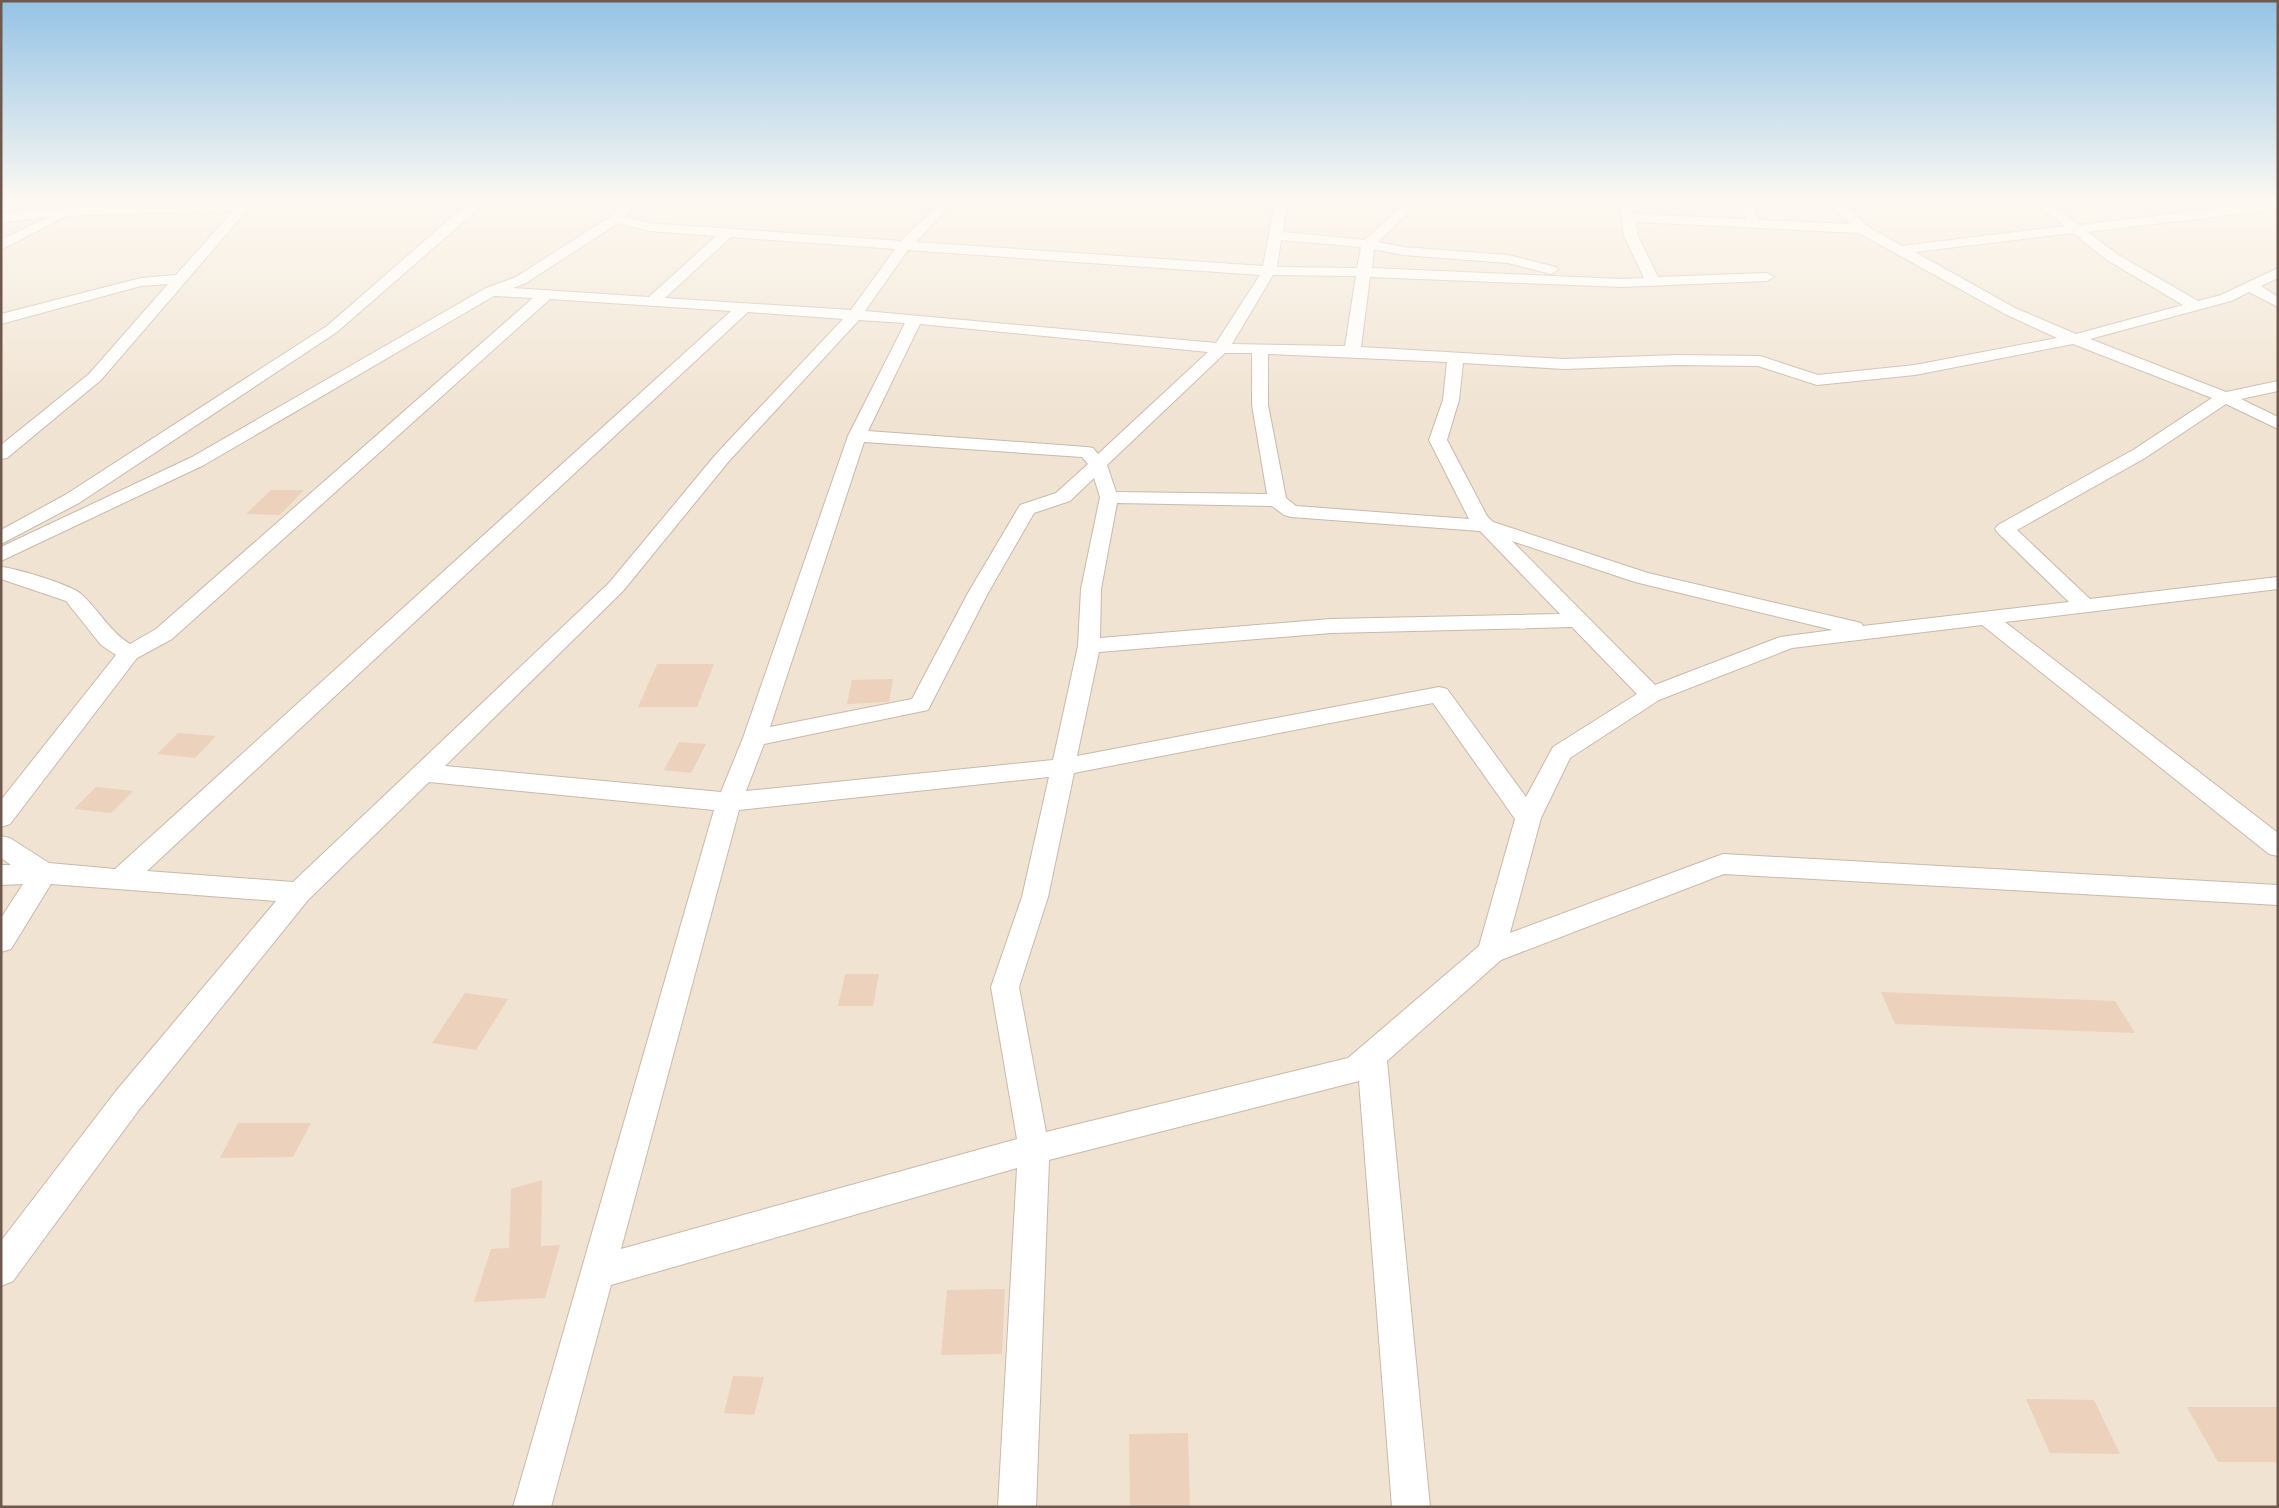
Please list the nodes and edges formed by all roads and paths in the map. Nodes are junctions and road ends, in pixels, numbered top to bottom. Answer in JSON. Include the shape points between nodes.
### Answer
{"nodes":[{"id":1,"x":188,"y":271,"type":"edge"},
{"id":2,"x":398,"y":271,"type":"edge"},
{"id":3,"x":534,"y":271,"type":"edge"},
{"id":4,"x":685,"y":271,"type":"edge"},
{"id":5,"x":886,"y":271,"type":"edge"},
{"id":6,"x":1269,"y":271,"type":"edge"},
{"id":7,"x":1305,"y":271,"type":"edge"},
{"id":8,"x":1555,"y":271,"type":"edge"},
{"id":9,"x":1648,"y":271,"type":"edge"},
{"id":10,"x":1939,"y":271,"type":"edge"},
{"id":11,"x":2137,"y":271,"type":"edge"},
{"id":12,"x":1365,"y":272,"type":"junction"},
{"id":13,"x":2278,"y":272,"type":"edge"},
{"id":14,"x":1767,"y":277,"type":"dead end"},
{"id":15,"x":181,"y":279,"type":"junction"},
{"id":16,"x":1596,"y":282,"type":"junction"},
{"id":17,"x":1653,"y":282,"type":"junction"},
{"id":18,"x":2250,"y":286,"type":"junction"},
{"id":19,"x":491,"y":291,"type":"junction"},
{"id":20,"x":546,"y":294,"type":"junction"},
{"id":21,"x":652,"y":301,"type":"junction"},
{"id":22,"x":2278,"y":303,"type":"edge"},
{"id":23,"x":2196,"y":306,"type":"junction"},
{"id":24,"x":745,"y":307,"type":"junction"},
{"id":25,"x":855,"y":315,"type":"junction"},
{"id":26,"x":1,"y":319,"type":"edge"},
{"id":27,"x":915,"y":319,"type":"junction"},
{"id":28,"x":2074,"y":339,"type":"junction"},
{"id":29,"x":1221,"y":348,"type":"junction"},
{"id":30,"x":1260,"y":349,"type":"junction"},
{"id":31,"x":1352,"y":351,"type":"junction"},
{"id":32,"x":1455,"y":357,"type":"junction"},
{"id":33,"x":2278,"y":386,"type":"edge"},
{"id":34,"x":2225,"y":397,"type":"junction"},
{"id":35,"x":2278,"y":424,"type":"edge"},
{"id":36,"x":858,"y":436,"type":"junction"},
{"id":37,"x":1,"y":454,"type":"edge"},
{"id":38,"x":1098,"y":464,"type":"junction"},
{"id":39,"x":1109,"y":497,"type":"junction"},
{"id":40,"x":1277,"y":500,"type":"junction"},
{"id":41,"x":1486,"y":526,"type":"junction"},
{"id":42,"x":1,"y":538,"type":"edge"},
{"id":43,"x":1,"y":555,"type":"edge"},
{"id":44,"x":1,"y":573,"type":"edge"},
{"id":45,"x":2278,"y":583,"type":"edge"},
{"id":46,"x":2085,"y":606,"type":"junction"},
{"id":47,"x":1986,"y":618,"type":"junction"},
{"id":48,"x":1578,"y":620,"type":"junction"},
{"id":49,"x":1868,"y":632,"type":"junction"},
{"id":50,"x":1089,"y":646,"type":"junction"},
{"id":51,"x":128,"y":652,"type":"junction"},
{"id":52,"x":1651,"y":695,"type":"junction"},
{"id":53,"x":755,"y":738,"type":"junction"},
{"id":54,"x":1063,"y":767,"type":"junction"},
{"id":55,"x":424,"y":773,"type":"junction"},
{"id":56,"x":729,"y":802,"type":"junction"},
{"id":57,"x":1,"y":818,"type":"edge"},
{"id":58,"x":1528,"y":818,"type":"junction"},
{"id":59,"x":1,"y":846,"type":"edge"},
{"id":60,"x":2278,"y":847,"type":"edge"},
{"id":61,"x":44,"y":873,"type":"junction"},
{"id":62,"x":1,"y":875,"type":"edge"},
{"id":63,"x":121,"y":879,"type":"junction"},
{"id":64,"x":299,"y":893,"type":"junction"},
{"id":65,"x":2278,"y":895,"type":"edge"},
{"id":66,"x":1,"y":942,"type":"edge"},
{"id":67,"x":1491,"y":952,"type":"junction"},
{"id":68,"x":1372,"y":1056,"type":"junction"},
{"id":69,"x":1034,"y":1149,"type":"junction"},
{"id":70,"x":1,"y":1269,"type":"edge"},
{"id":71,"x":596,"y":1273,"type":"junction"},
{"id":72,"x":532,"y":1507,"type":"edge"},
{"id":73,"x":1016,"y":1507,"type":"edge"},
{"id":74,"x":1411,"y":1507,"type":"edge"}],
"edges":[{"from":1,"to":15,"type":"street"},
{"from":2,"to":42,"type":"street","via":[[332,329],[72,499]]},
{"from":3,"to":19,"type":"street"},
{"from":4,"to":21,"type":"street"},
{"from":5,"to":25,"type":"street"},
{"from":6,"to":29,"type":"street"},
{"from":7,"to":12,"type":"street"},
{"from":8,"to":16,"type":"street"},
{"from":9,"to":17,"type":"street"},
{"from":10,"to":28,"type":"street","via":[[2010,311]]},
{"from":11,"to":23,"type":"street"},
{"from":12,"to":16,"type":"street"},
{"from":12,"to":31,"type":"street"},
{"from":13,"to":18,"type":"street"},
{"from":14,"to":17,"type":"street"},
{"from":15,"to":26,"type":"street","via":[[141,282]]},
{"from":15,"to":37,"type":"street","via":[[95,377]]},
{"from":16,"to":17,"type":"street"},
{"from":18,"to":22,"type":"street"},
{"from":18,"to":23,"type":"street","via":[[2226,298]]},
{"from":19,"to":20,"type":"street"},
{"from":19,"to":43,"type":"street","via":[[198,461]]},
{"from":20,"to":21,"type":"street"},
{"from":20,"to":51,"type":"street","via":[[164,634]]},
{"from":21,"to":24,"type":"street"},
{"from":23,"to":28,"type":"street"},
{"from":24,"to":25,"type":"street"},
{"from":24,"to":63,"type":"street"},
{"from":25,"to":27,"type":"street"},
{"from":25,"to":55,"type":"street","via":[[724,457],[616,587]]},
{"from":27,"to":29,"type":"street"},
{"from":27,"to":36,"type":"street"},
{"from":28,"to":32,"type":"street","via":[[1915,370],[1817,380],[1760,361],[1564,364]]},
{"from":28,"to":34,"type":"street"},
{"from":29,"to":30,"type":"street"},
{"from":29,"to":38,"type":"street"},
{"from":30,"to":31,"type":"street"},
{"from":30,"to":40,"type":"street","via":[[1260,405]]},
{"from":31,"to":32,"type":"street"},
{"from":32,"to":41,"type":"street","via":[[1451,400],[1438,440],[1479,519]]},
{"from":33,"to":34,"type":"street"},
{"from":34,"to":35,"type":"street"},
{"from":34,"to":46,"type":"street","via":[[2139,454],[2005,529]]},
{"from":36,"to":38,"type":"street","via":[[1087,452]]},
{"from":36,"to":53,"type":"street"},
{"from":38,"to":39,"type":"street"},
{"from":38,"to":53,"type":"street","via":[[1063,497],[1027,509],[978,593],[920,705]]},
{"from":39,"to":40,"type":"street"},
{"from":39,"to":50,"type":"street","via":[[1091,590]]},
{"from":40,"to":41,"type":"street","via":[[1291,511]]},
{"from":41,"to":48,"type":"street"},
{"from":41,"to":49,"type":"street","via":[[1642,578]]},
{"from":44,"to":51,"type":"street","via":[[73,597],[108,640]]},
{"from":45,"to":46,"type":"street"},
{"from":46,"to":47,"type":"street"},
{"from":47,"to":49,"type":"street"},
{"from":47,"to":60,"type":"street"},
{"from":48,"to":50,"type":"street","via":[[1331,626]]},
{"from":48,"to":52,"type":"street"},
{"from":49,"to":52,"type":"street","via":[[1788,642]]},
{"from":50,"to":54,"type":"street"},
{"from":51,"to":57,"type":"street"},
{"from":52,"to":58,"type":"street","via":[[1560,752]]},
{"from":53,"to":56,"type":"street"},
{"from":54,"to":56,"type":"street"},
{"from":54,"to":58,"type":"street","via":[[1440,694]]},
{"from":54,"to":69,"type":"street","via":[[1035,897],[1005,987]]},
{"from":55,"to":56,"type":"street"},
{"from":55,"to":64,"type":"street"},
{"from":56,"to":71,"type":"street"},
{"from":58,"to":67,"type":"street"},
{"from":59,"to":61,"type":"street"},
{"from":61,"to":62,"type":"street"},
{"from":61,"to":63,"type":"street"},
{"from":61,"to":66,"type":"street"},
{"from":63,"to":64,"type":"street"},
{"from":64,"to":70,"type":"street","via":[[127,1102]]},
{"from":65,"to":67,"type":"street","via":[[1723,864]]},
{"from":67,"to":68,"type":"street"},
{"from":68,"to":69,"type":"street","via":[[1357,1069]]},
{"from":68,"to":74,"type":"street"},
{"from":69,"to":71,"type":"street"},
{"from":69,"to":73,"type":"street"},
{"from":71,"to":72,"type":"street"}]}
